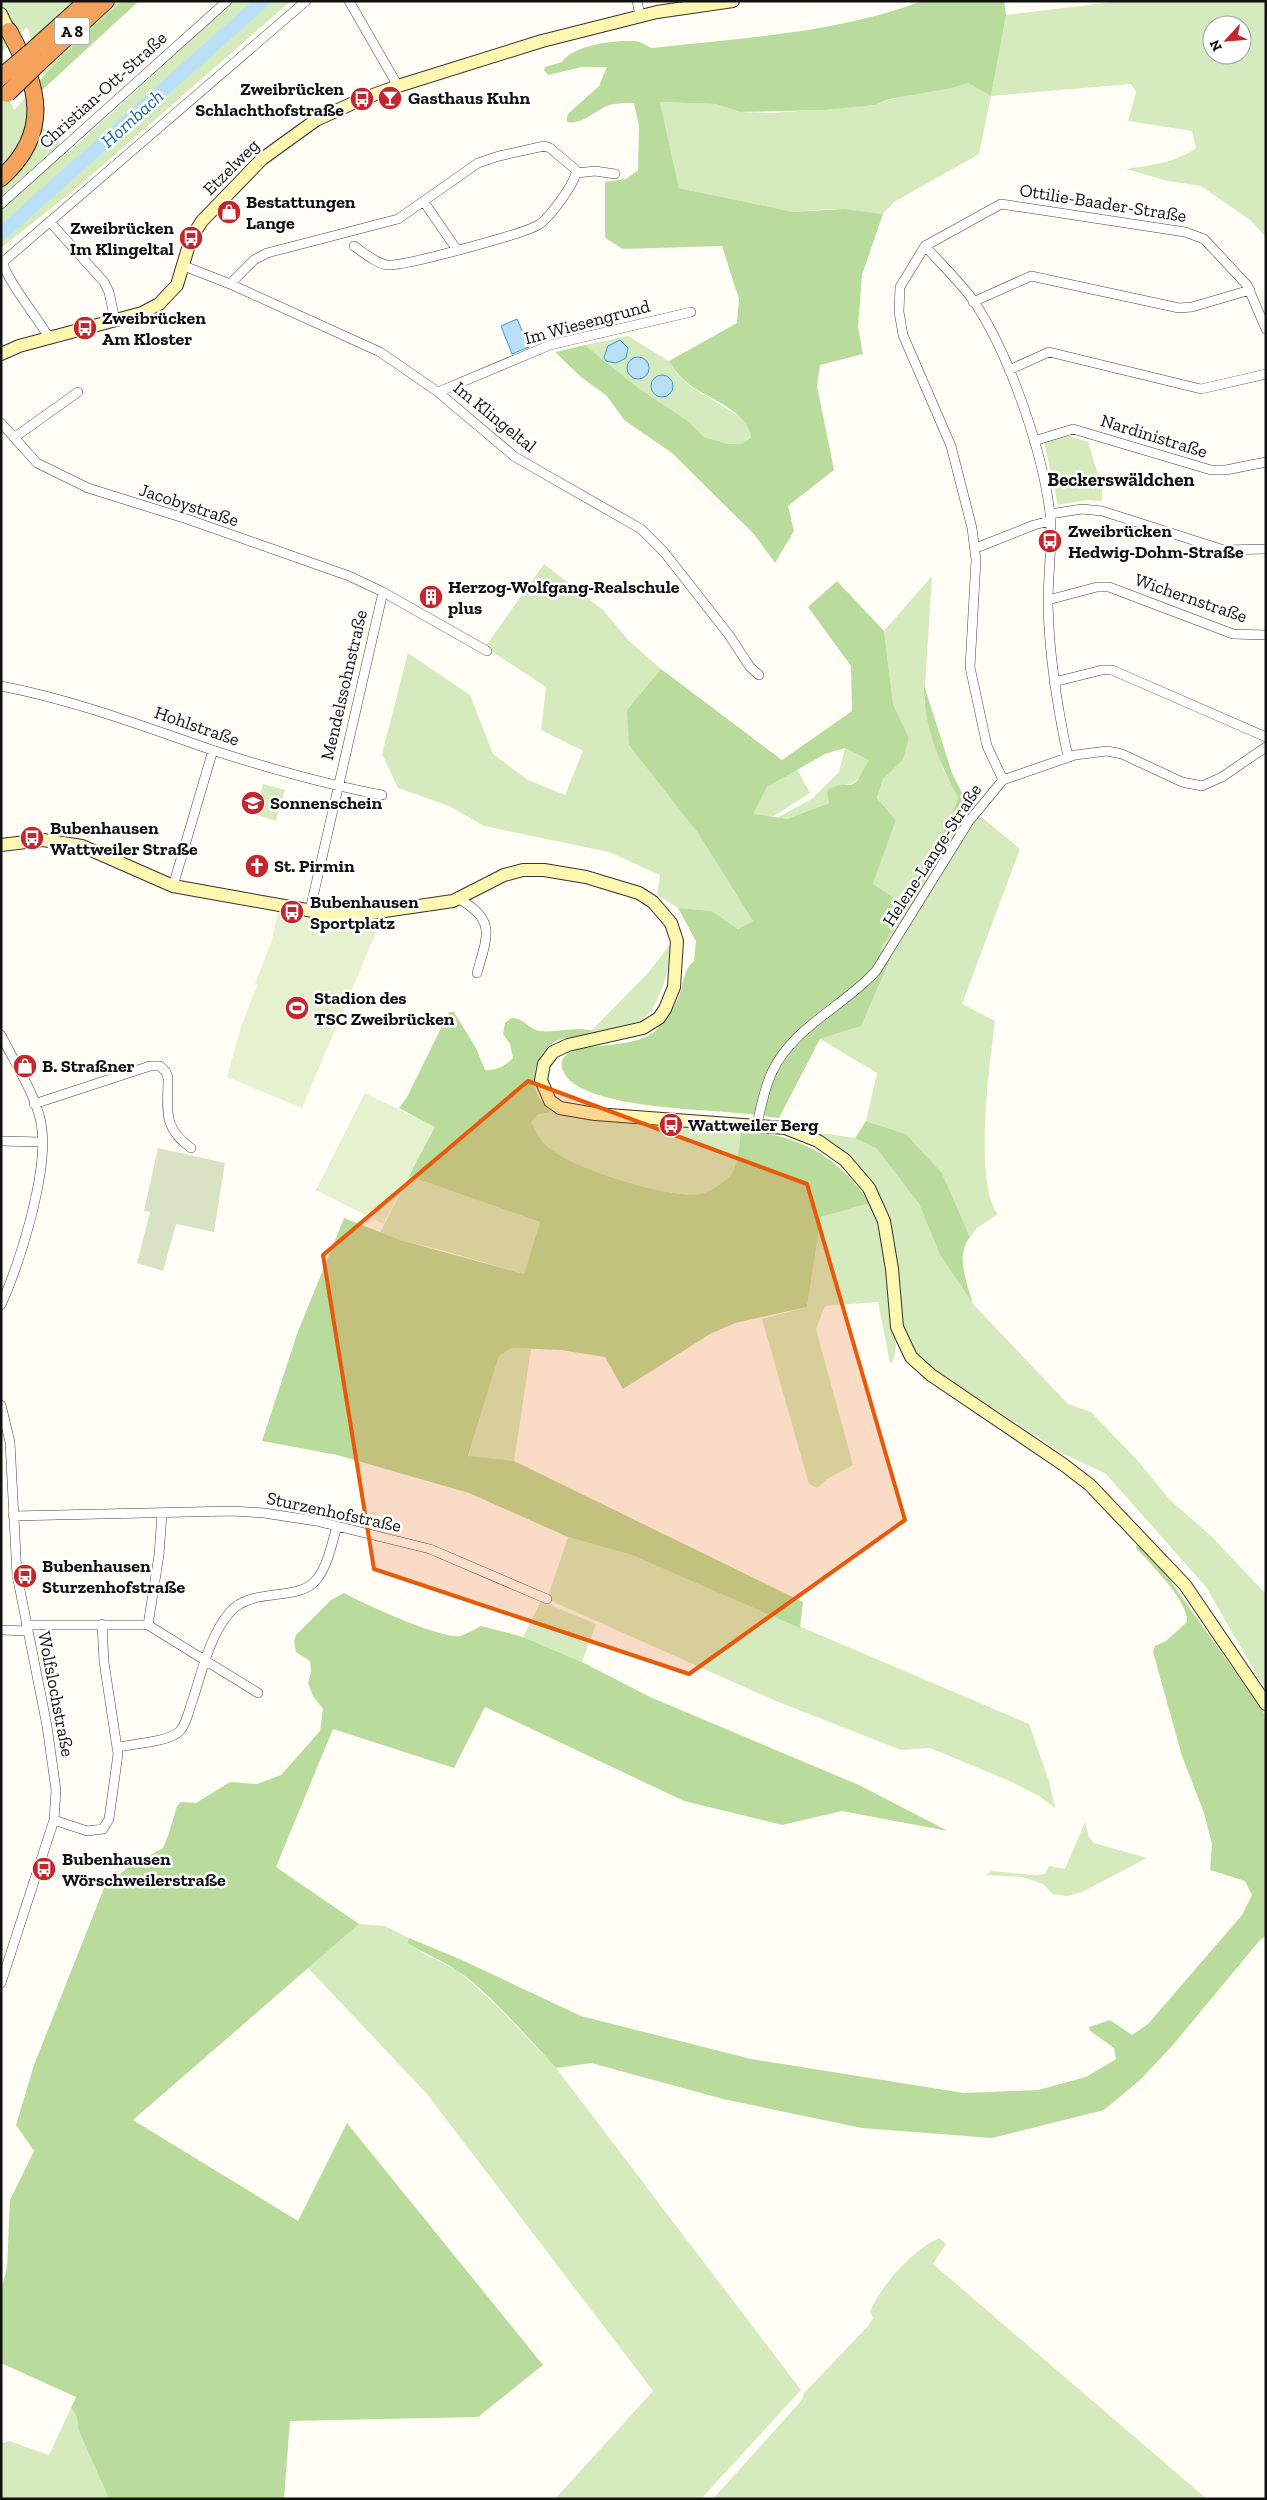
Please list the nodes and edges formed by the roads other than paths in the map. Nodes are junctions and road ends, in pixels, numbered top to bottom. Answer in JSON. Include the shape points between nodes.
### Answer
{"nodes":[{"id":1,"x":86,"y":1,"type":"edge"},
{"id":2,"x":106,"y":1,"type":"edge"},
{"id":3,"x":227,"y":1,"type":"edge"},
{"id":4,"x":306,"y":1,"type":"edge"},
{"id":5,"x":349,"y":1,"type":"edge"},
{"id":6,"x":637,"y":1,"type":"edge"},
{"id":7,"x":733,"y":1,"type":"edge"},
{"id":8,"x":1,"y":14,"type":"edge"},
{"id":9,"x":640,"y":15,"type":"junction"},
{"id":10,"x":5,"y":34,"type":"edge"},
{"id":11,"x":37,"y":55,"type":"junction"},
{"id":12,"x":1,"y":77,"type":"edge"},
{"id":13,"x":398,"y":86,"type":"junction"},
{"id":14,"x":4,"y":96,"type":"edge"},
{"id":15,"x":1,"y":165,"type":"edge"},
{"id":16,"x":577,"y":173,"type":"junction"},
{"id":17,"x":615,"y":174,"type":"dead end"},
{"id":18,"x":1,"y":178,"type":"edge"},
{"id":19,"x":424,"y":202,"type":"junction"},
{"id":20,"x":1,"y":204,"type":"edge"},
{"id":21,"x":50,"y":222,"type":"junction"},
{"id":22,"x":354,"y":246,"type":"dead end"},
{"id":23,"x":925,"y":246,"type":"junction"},
{"id":24,"x":457,"y":250,"type":"junction"},
{"id":25,"x":184,"y":266,"type":"junction"},
{"id":26,"x":230,"y":284,"type":"junction"},
{"id":27,"x":1250,"y":290,"type":"junction"},
{"id":28,"x":974,"y":302,"type":"junction"},
{"id":29,"x":691,"y":312,"type":"dead end"},
{"id":30,"x":115,"y":320,"type":"junction"},
{"id":31,"x":1266,"y":329,"type":"edge"},
{"id":32,"x":49,"y":338,"type":"junction"},
{"id":33,"x":1,"y":354,"type":"edge"},
{"id":34,"x":1009,"y":370,"type":"junction"},
{"id":35,"x":1266,"y":374,"type":"edge"},
{"id":36,"x":78,"y":392,"type":"dead end"},
{"id":37,"x":438,"y":392,"type":"junction"},
{"id":38,"x":1,"y":423,"type":"edge"},
{"id":39,"x":15,"y":437,"type":"junction"},
{"id":40,"x":1034,"y":441,"type":"junction"},
{"id":41,"x":1266,"y":462,"type":"edge"},
{"id":42,"x":1050,"y":517,"type":"junction"},
{"id":43,"x":976,"y":548,"type":"junction"},
{"id":44,"x":1266,"y":549,"type":"edge"},
{"id":45,"x":383,"y":592,"type":"junction"},
{"id":46,"x":1048,"y":600,"type":"junction"},
{"id":47,"x":1266,"y":635,"type":"edge"},
{"id":48,"x":486,"y":651,"type":"dead end"},
{"id":49,"x":759,"y":676,"type":"dead end"},
{"id":50,"x":1054,"y":682,"type":"junction"},
{"id":51,"x":1,"y":686,"type":"edge"},
{"id":52,"x":1266,"y":737,"type":"edge"},
{"id":53,"x":1266,"y":747,"type":"edge"},
{"id":54,"x":213,"y":750,"type":"junction"},
{"id":55,"x":1068,"y":757,"type":"junction"},
{"id":56,"x":1003,"y":780,"type":"junction"},
{"id":57,"x":337,"y":786,"type":"junction"},
{"id":58,"x":382,"y":795,"type":"dead end"},
{"id":59,"x":1,"y":845,"type":"edge"},
{"id":60,"x":173,"y":886,"type":"junction"},
{"id":61,"x":459,"y":899,"type":"junction"},
{"id":62,"x":310,"y":910,"type":"junction"},
{"id":63,"x":476,"y":973,"type":"dead end"},
{"id":64,"x":1,"y":1035,"type":"edge"},
{"id":65,"x":5,"y":1055,"type":"edge"},
{"id":66,"x":34,"y":1104,"type":"junction"},
{"id":67,"x":757,"y":1124,"type":"junction"},
{"id":68,"x":1,"y":1141,"type":"edge"},
{"id":69,"x":42,"y":1142,"type":"junction"},
{"id":70,"x":191,"y":1148,"type":"dead end"},
{"id":71,"x":1,"y":1305,"type":"edge"},
{"id":72,"x":1,"y":1405,"type":"edge"},
{"id":73,"x":162,"y":1514,"type":"junction"},
{"id":74,"x":13,"y":1516,"type":"junction"},
{"id":75,"x":337,"y":1526,"type":"junction"},
{"id":76,"x":547,"y":1599,"type":"dead end"},
{"id":77,"x":102,"y":1624,"type":"junction"},
{"id":78,"x":148,"y":1625,"type":"junction"},
{"id":79,"x":27,"y":1628,"type":"junction"},
{"id":80,"x":1,"y":1630,"type":"edge"},
{"id":81,"x":205,"y":1660,"type":"junction"},
{"id":82,"x":258,"y":1693,"type":"dead end"},
{"id":83,"x":1266,"y":1704,"type":"edge"},
{"id":84,"x":118,"y":1747,"type":"junction"},
{"id":85,"x":54,"y":1820,"type":"junction"},
{"id":86,"x":1,"y":1983,"type":"edge"}],
"edges":[{"from":1,"to":11,"type":"highway","number":"A 8"},
{"from":2,"to":11,"type":"highway","number":"A 8"},
{"from":3,"to":20,"type":"street","name":"Christian-Ott-Straße"},
{"from":4,"to":21,"type":"street"},
{"from":5,"to":13,"type":"street"},
{"from":6,"to":9,"type":"street"},
{"from":7,"to":9,"type":"street","name":"Etzelweg"},
{"from":8,"to":10,"type":"street"},
{"from":9,"to":13,"type":"street","name":"Etzelweg","via":[[542,41]]},
{"from":10,"to":15,"type":"highway","via":[[28,110],[20,139]]},
{"from":10,"to":18,"type":"highway","via":[[32,84],[37,112],[28,144],[14,167]]},
{"from":11,"to":12,"type":"highway","number":"A 8","bridge":true},
{"from":11,"to":14,"type":"highway","number":"A 8","bridge":true},
{"from":13,"to":25,"type":"street","name":"Etzelweg","via":[[316,120],[276,148],[197,226]]},
{"from":16,"to":17,"type":"street"},
{"from":16,"to":19,"type":"street","via":[[550,148],[538,147],[478,163]]},
{"from":16,"to":24,"type":"street","via":[[548,217],[539,225]]},
{"from":19,"to":24,"type":"street"},
{"from":19,"to":26,"type":"street","via":[[392,222],[267,253],[254,260]]},
{"from":21,"to":30,"type":"street","via":[[104,282]]},
{"from":21,"to":32,"type":"street","via":[[2,263]]},
{"from":22,"to":24,"type":"street","via":[[388,265]]},
{"from":23,"to":27,"type":"street","name":"Ottilie-Baader-Straße","via":[[993,207],[1013,204],[1194,234],[1204,239]]},
{"from":23,"to":28,"type":"street"},
{"from":23,"to":43,"type":"street","via":[[900,287],[901,326],[906,345],[956,460]]},
{"from":25,"to":26,"type":"street","name":"Im Klingeltal"},
{"from":25,"to":30,"type":"street","name":"Etzelweg","via":[[177,285],[159,304],[142,313]]},
{"from":26,"to":37,"type":"street","name":"Im Klingeltal","via":[[380,352]]},
{"from":27,"to":28,"type":"street","via":[[1179,308],[1031,276]]},
{"from":27,"to":31,"type":"street","name":"Ottilie-Baader-Straße"},
{"from":28,"to":34,"type":"street"},
{"from":29,"to":37,"type":"street","name":"Im Wiesengrund","via":[[550,345]]},
{"from":30,"to":32,"type":"street","name":"Etzelweg"},
{"from":32,"to":33,"type":"street","name":"Etzelweg"},
{"from":34,"to":35,"type":"street","via":[[1053,352],[1201,389]]},
{"from":34,"to":40,"type":"street"},
{"from":36,"to":39,"type":"street"},
{"from":37,"to":49,"type":"street","name":"Im Klingeltal","via":[[515,458],[647,534],[717,618]]},
{"from":38,"to":39,"type":"street","name":"Jacobystraße"},
{"from":39,"to":45,"type":"street","name":"Jacobystraße","via":[[37,463],[94,491],[195,522],[349,576]]},
{"from":40,"to":41,"type":"street","name":"Nardinistraße","via":[[1073,429],[1211,470]]},
{"from":40,"to":42,"type":"street"},
{"from":42,"to":43,"type":"street"},
{"from":42,"to":44,"type":"street","via":[[1082,509],[1102,511],[1224,550]]},
{"from":42,"to":46,"type":"street"},
{"from":43,"to":56,"type":"street","via":[[970,667],[988,746]]},
{"from":45,"to":48,"type":"street","name":"Jacobystraße"},
{"from":45,"to":57,"type":"street","name":"Mendelssohnstraße"},
{"from":46,"to":47,"type":"street","name":"Wichernstraße","via":[[1103,586],[1233,634]]},
{"from":46,"to":50,"type":"street"},
{"from":50,"to":52,"type":"street","via":[[1112,670]]},
{"from":50,"to":55,"type":"street"},
{"from":51,"to":54,"type":"street","name":"Hohlstraße","via":[[120,717]]},
{"from":53,"to":55,"type":"street","name":"Helene-Lange-Straße","via":[[1222,777],[1202,786],[1182,782],[1114,752],[1097,751]]},
{"from":54,"to":57,"type":"street","name":"Hohlstraße"},
{"from":54,"to":60,"type":"street"},
{"from":55,"to":56,"type":"street","name":"Helene-Lange-Straße"},
{"from":56,"to":67,"type":"street","name":"Helene-Lange-Straße","via":[[969,821],[876,971],[785,1050],[768,1080]]},
{"from":57,"to":58,"type":"street","name":"Hohlstraße"},
{"from":57,"to":62,"type":"street","name":"Mendelssohnstraße"},
{"from":59,"to":60,"type":"street","via":[[43,840],[82,846]]},
{"from":60,"to":62,"type":"street"},
{"from":61,"to":62,"type":"street","via":[[357,915]]},
{"from":61,"to":63,"type":"street","via":[[477,910],[487,924],[487,938]]},
{"from":61,"to":67,"type":"street","via":[[510,873],[533,870],[565,873],[640,893],[660,908],[675,932],[678,951],[672,996],[659,1018],[633,1032],[560,1048],[544,1064],[543,1089],[554,1105],[576,1112]]},
{"from":64,"to":65,"type":"street"},
{"from":65,"to":66,"type":"street"},
{"from":66,"to":69,"type":"street","via":[[41,1123]]},
{"from":66,"to":70,"type":"street","via":[[150,1066],[160,1066],[168,1078],[171,1128],[178,1139]]},
{"from":67,"to":83,"type":"street","via":[[806,1135],[854,1168],[870,1188],[884,1221],[897,1327],[910,1357],[1090,1485],[1185,1584]]},
{"from":68,"to":69,"type":"street"},
{"from":69,"to":71,"type":"street","via":[[25,1239]]},
{"from":72,"to":74,"type":"street","name":"Wolfslochstraße","via":[[10,1442]]},
{"from":73,"to":74,"type":"street","name":"Sturzenhofstraße"},
{"from":73,"to":75,"type":"street","name":"Sturzenhofstraße","via":[[249,1511]]},
{"from":73,"to":78,"type":"street"},
{"from":74,"to":79,"type":"street","name":"Wolfslochstraße","via":[[17,1574]]},
{"from":75,"to":76,"type":"street","name":"Sturzenhofstraße","via":[[430,1549]]},
{"from":75,"to":81,"type":"street","via":[[322,1572],[314,1583],[301,1590],[250,1599],[237,1606],[219,1629]]},
{"from":77,"to":78,"type":"street"},
{"from":77,"to":79,"type":"street"},
{"from":77,"to":84,"type":"street","via":[[104,1662]]},
{"from":78,"to":81,"type":"street"},
{"from":79,"to":80,"type":"street"},
{"from":79,"to":85,"type":"street","name":"Wolfslochstraße","via":[[54,1769]]},
{"from":81,"to":82,"type":"street"},
{"from":81,"to":84,"type":"street","via":[[186,1720],[179,1731],[165,1738]]},
{"from":84,"to":85,"type":"street","via":[[111,1809],[103,1829],[93,1832]]},
{"from":85,"to":86,"type":"street","name":"Wolfslochstraße"}]}
